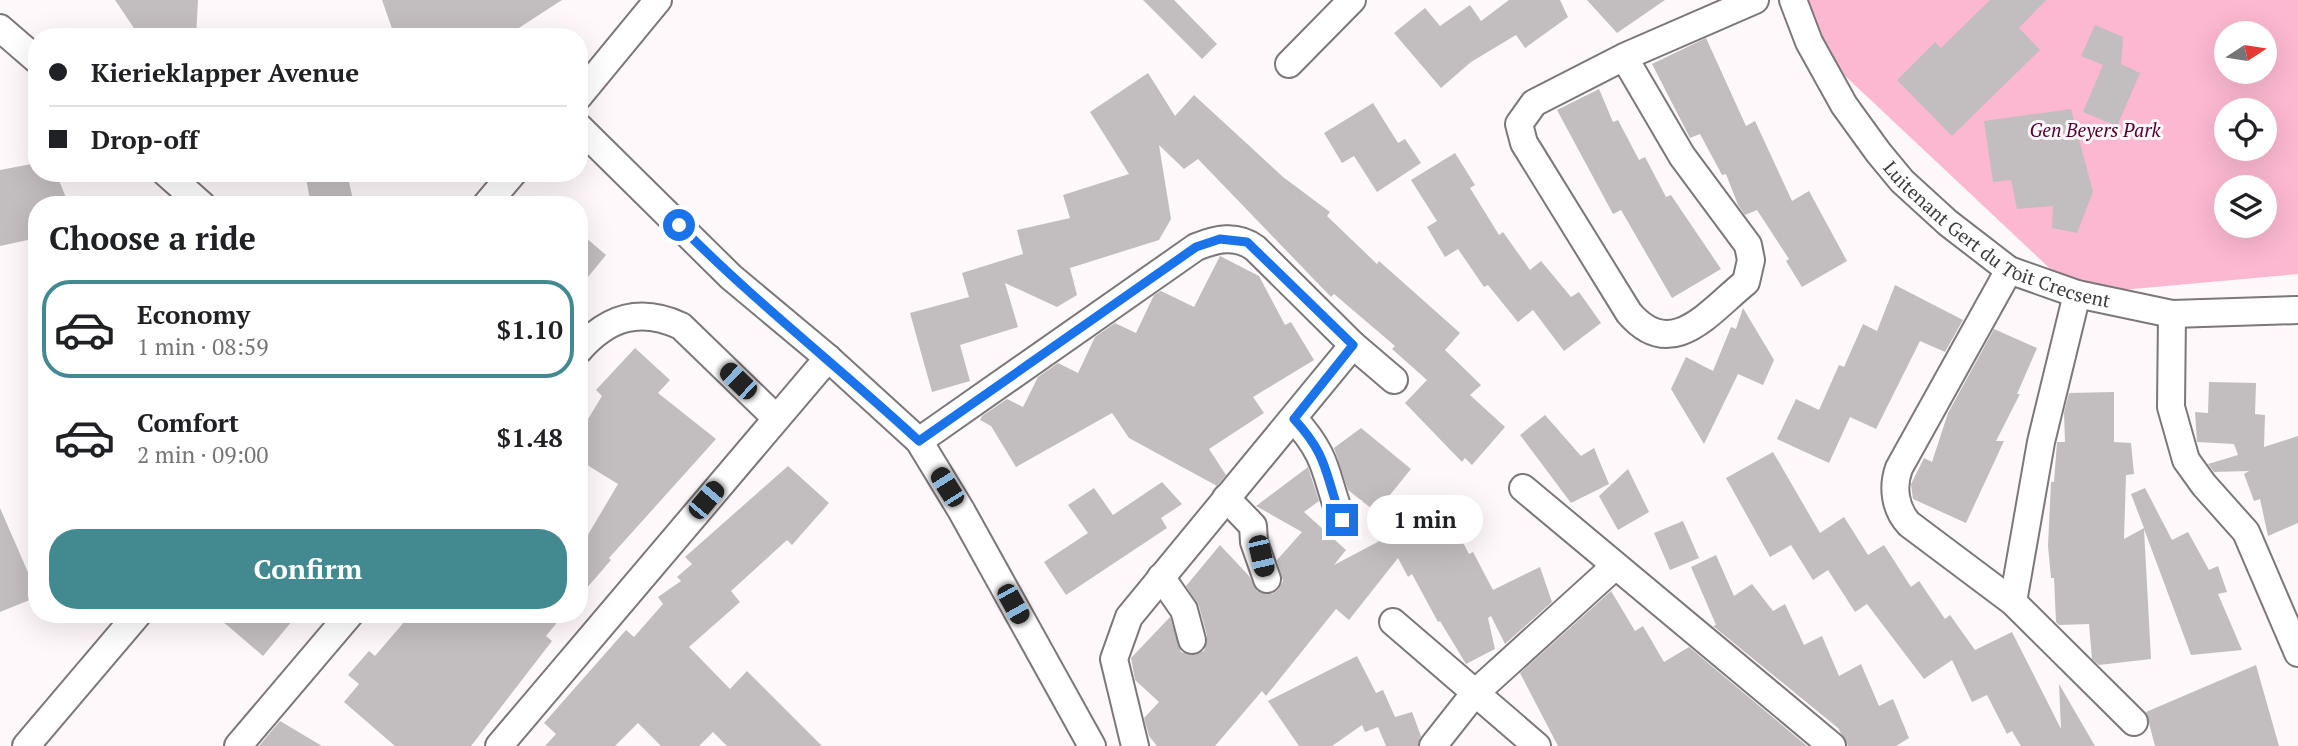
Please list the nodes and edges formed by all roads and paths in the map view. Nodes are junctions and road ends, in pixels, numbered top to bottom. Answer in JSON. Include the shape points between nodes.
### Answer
{"nodes":[{"id":1,"x":658,"y":0,"type":"edge"},
{"id":2,"x":1352,"y":0,"type":"edge"},
{"id":3,"x":1755,"y":0,"type":"edge"},
{"id":4,"x":1793,"y":0,"type":"edge"},
{"id":5,"x":0,"y":28,"type":"edge"},
{"id":6,"x":28,"y":52,"type":"edge"},
{"id":7,"x":1624,"y":57,"type":"junction"},
{"id":8,"x":1289,"y":64,"type":"dead end"},
{"id":9,"x":588,"y":85,"type":"edge"},
{"id":10,"x":588,"y":136,"type":"edge"},
{"id":11,"x":176,"y":182,"type":"edge"},
{"id":12,"x":505,"y":182,"type":"edge"},
{"id":13,"x":192,"y":196,"type":"edge"},
{"id":14,"x":494,"y":196,"type":"edge"},
{"id":15,"x":2010,"y":270,"type":"junction"},
{"id":16,"x":2077,"y":294,"type":"junction"},
{"id":17,"x":2298,"y":310,"type":"edge"},
{"id":18,"x":2172,"y":314,"type":"junction"},
{"id":19,"x":588,"y":339,"type":"edge"},
{"id":20,"x":1353,"y":345,"type":"junction"},
{"id":21,"x":828,"y":358,"type":"junction"},
{"id":22,"x":1394,"y":380,"type":"dead end"},
{"id":23,"x":776,"y":418,"type":"junction"},
{"id":24,"x":1294,"y":419,"type":"junction"},
{"id":25,"x":919,"y":441,"type":"junction"},
{"id":26,"x":1523,"y":488,"type":"dead end"},
{"id":27,"x":1226,"y":498,"type":"junction"},
{"id":28,"x":1342,"y":520,"type":"dead end"},
{"id":29,"x":1614,"y":567,"type":"junction"},
{"id":30,"x":1161,"y":577,"type":"junction"},
{"id":31,"x":1267,"y":579,"type":"dead end"},
{"id":32,"x":2013,"y":602,"type":"junction"},
{"id":33,"x":1393,"y":622,"type":"dead end"},
{"id":34,"x":130,"y":623,"type":"edge"},
{"id":35,"x":342,"y":623,"type":"edge"},
{"id":36,"x":1192,"y":640,"type":"dead end"},
{"id":37,"x":2298,"y":653,"type":"edge"},
{"id":38,"x":1474,"y":694,"type":"junction"},
{"id":39,"x":2134,"y":722,"type":"dead end"},
{"id":40,"x":26,"y":746,"type":"edge"},
{"id":41,"x":238,"y":746,"type":"edge"},
{"id":42,"x":499,"y":746,"type":"edge"},
{"id":43,"x":1092,"y":746,"type":"edge"},
{"id":44,"x":1135,"y":746,"type":"edge"},
{"id":45,"x":1433,"y":746,"type":"edge"},
{"id":46,"x":1537,"y":746,"type":"edge"},
{"id":47,"x":1832,"y":746,"type":"edge"}],
"edges":[{"from":1,"to":9,"type":"street"},
{"from":2,"to":8,"type":"street"},
{"from":3,"to":7,"type":"street"},
{"from":4,"to":15,"type":"street","name":"Luitenant Gert du Toit Crecsent","via":[[1809,42],[1838,94],[1878,152],[1948,223]]},
{"from":5,"to":6,"type":"street"},
{"from":7,"to":7,"type":"street","via":[[1682,156],[1751,252],[1746,282],[1687,329],[1669,336],[1642,328],[1629,313],[1519,132],[1534,103]]},
{"from":10,"to":21,"type":"street","via":[[731,277]]},
{"from":11,"to":13,"type":"street"},
{"from":12,"to":14,"type":"street"},
{"from":15,"to":16,"type":"street","name":"Luitenant Gert du Toit Crecsent"},
{"from":15,"to":32,"type":"street","via":[[1895,479],[1897,505],[1909,524]]},
{"from":16,"to":18,"type":"street","name":"Luitenant Gert du Toit Crecsent"},
{"from":16,"to":32,"type":"street","via":[[2041,442]]},
{"from":17,"to":18,"type":"street","name":"Luitenant Gert du Toit Crecsent"},
{"from":18,"to":37,"type":"street","via":[[2171,407],[2186,460],[2246,532]]},
{"from":19,"to":23,"type":"street","via":[[623,317],[647,315],[681,326]]},
{"from":20,"to":22,"type":"street"},
{"from":20,"to":24,"type":"street"},
{"from":20,"to":25,"type":"street","via":[[1255,248],[1236,239],[1220,239],[1196,247]]},
{"from":21,"to":23,"type":"street"},
{"from":21,"to":25,"type":"street"},
{"from":23,"to":42,"type":"street"},
{"from":24,"to":27,"type":"street"},
{"from":24,"to":28,"type":"street","via":[[1326,463]]},
{"from":25,"to":43,"type":"street"},
{"from":26,"to":29,"type":"street"},
{"from":27,"to":30,"type":"street"},
{"from":27,"to":31,"type":"street","via":[[1253,526]]},
{"from":29,"to":38,"type":"street"},
{"from":29,"to":47,"type":"street"},
{"from":30,"to":36,"type":"street","via":[[1184,610]]},
{"from":30,"to":44,"type":"street","via":[[1129,617],[1114,659]]},
{"from":32,"to":39,"type":"street"},
{"from":33,"to":38,"type":"street"},
{"from":34,"to":40,"type":"street"},
{"from":35,"to":41,"type":"street"},
{"from":38,"to":45,"type":"street"},
{"from":38,"to":46,"type":"street"}]}
